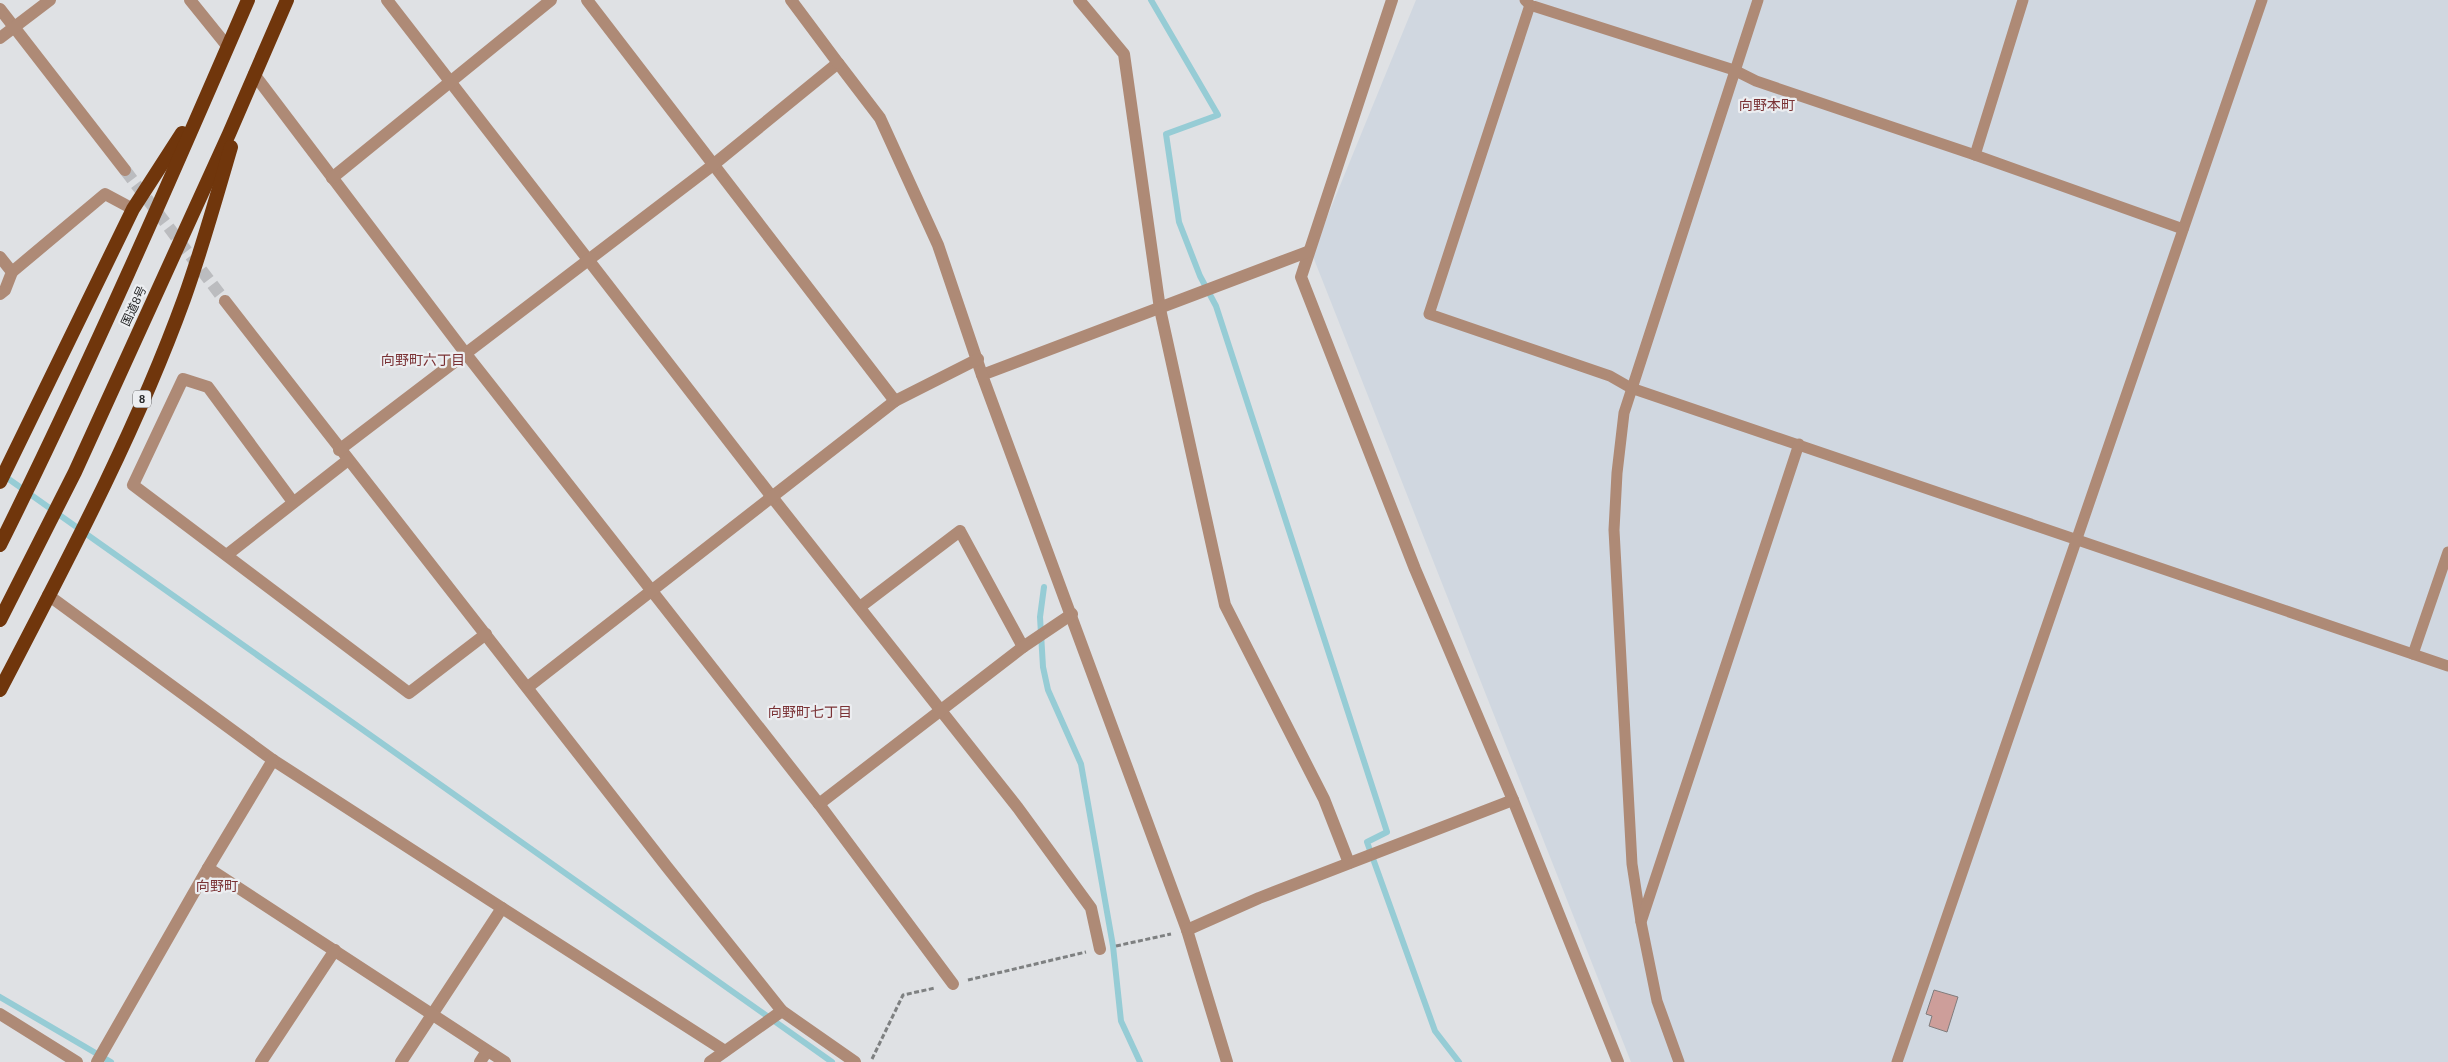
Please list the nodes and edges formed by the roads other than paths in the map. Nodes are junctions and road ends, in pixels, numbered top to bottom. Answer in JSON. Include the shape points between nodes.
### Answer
{"nodes":[{"id":1,"x":50,"y":0,"type":"edge"},
{"id":2,"x":190,"y":0,"type":"edge"},
{"id":3,"x":248,"y":0,"type":"edge"},
{"id":4,"x":287,"y":0,"type":"edge"},
{"id":5,"x":387,"y":0,"type":"edge"},
{"id":6,"x":551,"y":0,"type":"edge"},
{"id":7,"x":587,"y":0,"type":"edge"},
{"id":8,"x":791,"y":0,"type":"edge"},
{"id":9,"x":1079,"y":0,"type":"edge"},
{"id":10,"x":1392,"y":0,"type":"edge"},
{"id":11,"x":1758,"y":0,"type":"edge"},
{"id":12,"x":2023,"y":0,"type":"edge"},
{"id":13,"x":2262,"y":0,"type":"edge"},
{"id":14,"x":1527,"y":2,"type":"edge"},
{"id":15,"x":0,"y":9,"type":"edge"},
{"id":16,"x":14,"y":27,"type":"junction"},
{"id":17,"x":0,"y":38,"type":"edge"},
{"id":18,"x":228,"y":47,"type":"junction"},
{"id":19,"x":838,"y":63,"type":"junction"},
{"id":20,"x":1734,"y":70,"type":"junction"},
{"id":21,"x":254,"y":74,"type":"junction"},
{"id":22,"x":451,"y":82,"type":"junction"},
{"id":23,"x":208,"y":93,"type":"junction"},
{"id":24,"x":246,"y":93,"type":"junction"},
{"id":25,"x":1975,"y":155,"type":"junction"},
{"id":26,"x":713,"y":165,"type":"junction"},
{"id":27,"x":125,"y":170,"type":"tunnel mouth"},
{"id":28,"x":332,"y":178,"type":"junction"},
{"id":29,"x":133,"y":209,"type":"junction"},
{"id":30,"x":2183,"y":230,"type":"junction"},
{"id":31,"x":1307,"y":252,"type":"junction"},
{"id":32,"x":0,"y":257,"type":"edge"},
{"id":33,"x":589,"y":260,"type":"junction"},
{"id":34,"x":12,"y":272,"type":"junction"},
{"id":35,"x":0,"y":294,"type":"edge"},
{"id":36,"x":225,"y":301,"type":"tunnel mouth"},
{"id":37,"x":1160,"y":309,"type":"junction"},
{"id":38,"x":466,"y":354,"type":"junction"},
{"id":39,"x":978,"y":359,"type":"junction"},
{"id":40,"x":982,"y":375,"type":"junction"},
{"id":41,"x":1630,"y":388,"type":"junction"},
{"id":42,"x":895,"y":401,"type":"junction"},
{"id":43,"x":1799,"y":444,"type":"junction"},
{"id":44,"x":340,"y":450,"type":"junction"},
{"id":45,"x":348,"y":460,"type":"junction"},
{"id":46,"x":0,"y":482,"type":"edge"},
{"id":47,"x":772,"y":497,"type":"junction"},
{"id":48,"x":293,"y":502,"type":"junction"},
{"id":49,"x":2076,"y":541,"type":"junction"},
{"id":50,"x":0,"y":545,"type":"edge"},
{"id":51,"x":2448,"y":552,"type":"edge"},
{"id":52,"x":228,"y":554,"type":"junction"},
{"id":53,"x":652,"y":590,"type":"junction"},
{"id":54,"x":48,"y":595,"type":"junction"},
{"id":55,"x":860,"y":607,"type":"junction"},
{"id":56,"x":1072,"y":614,"type":"junction"},
{"id":57,"x":0,"y":620,"type":"edge"},
{"id":58,"x":486,"y":634,"type":"junction"},
{"id":59,"x":1023,"y":647,"type":"junction"},
{"id":60,"x":2413,"y":654,"type":"junction"},
{"id":61,"x":2448,"y":666,"type":"edge"},
{"id":62,"x":528,"y":687,"type":"junction"},
{"id":63,"x":0,"y":690,"type":"edge"},
{"id":64,"x":940,"y":711,"type":"junction"},
{"id":65,"x":273,"y":760,"type":"junction"},
{"id":66,"x":1513,"y":800,"type":"junction"},
{"id":67,"x":819,"y":804,"type":"junction"},
{"id":68,"x":1349,"y":863,"type":"junction"},
{"id":69,"x":208,"y":868,"type":"junction"},
{"id":70,"x":502,"y":908,"type":"junction"},
{"id":71,"x":1641,"y":922,"type":"junction"},
{"id":72,"x":1188,"y":930,"type":"junction"},
{"id":73,"x":1100,"y":949,"type":"road end"},
{"id":74,"x":335,"y":950,"type":"junction"},
{"id":75,"x":953,"y":984,"type":"road end"},
{"id":76,"x":782,"y":1010,"type":"junction"},
{"id":77,"x":0,"y":1014,"type":"edge"},
{"id":78,"x":433,"y":1014,"type":"junction"},
{"id":79,"x":488,"y":1051,"type":"junction"},
{"id":80,"x":725,"y":1051,"type":"junction"},
{"id":81,"x":76,"y":1062,"type":"edge"},
{"id":82,"x":97,"y":1062,"type":"edge"},
{"id":83,"x":261,"y":1062,"type":"edge"},
{"id":84,"x":401,"y":1062,"type":"edge"},
{"id":85,"x":480,"y":1062,"type":"edge"},
{"id":86,"x":505,"y":1062,"type":"edge"},
{"id":87,"x":710,"y":1062,"type":"edge"},
{"id":88,"x":855,"y":1062,"type":"edge"},
{"id":89,"x":1227,"y":1062,"type":"edge"},
{"id":90,"x":1618,"y":1062,"type":"edge"},
{"id":91,"x":1679,"y":1062,"type":"edge"},
{"id":92,"x":1896,"y":1062,"type":"edge"}],
"edges":[{"from":1,"to":16,"type":"street"},
{"from":2,"to":18,"type":"street"},
{"from":3,"to":18,"type":"highway","name":"国道8号"},
{"from":4,"to":21,"type":"highway","name":"国道8号","number":"8"},
{"from":5,"to":22,"type":"street"},
{"from":6,"to":22,"type":"street"},
{"from":7,"to":26,"type":"street"},
{"from":8,"to":19,"type":"street"},
{"from":9,"to":37,"type":"street","via":[[1124,54]]},
{"from":10,"to":31,"type":"street"},
{"from":11,"to":20,"type":"lane"},
{"from":12,"to":25,"type":"lane"},
{"from":13,"to":30,"type":"lane"},
{"from":14,"to":20,"type":"lane"},
{"from":14,"to":41,"type":"lane","via":[[1429,314],[1610,376]]},
{"from":15,"to":16,"type":"street"},
{"from":16,"to":17,"type":"street"},
{"from":16,"to":27,"type":"street"},
{"from":18,"to":23,"type":"highway","name":"国道8号"},
{"from":19,"to":26,"type":"street"},
{"from":19,"to":39,"type":"street","via":[[880,118],[938,245]]},
{"from":20,"to":25,"type":"lane","via":[[1756,82]]},
{"from":20,"to":41,"type":"lane"},
{"from":21,"to":24,"type":"highway","name":"国道8号","number":"8"},
{"from":21,"to":28,"type":"street"},
{"from":22,"to":28,"type":"street"},
{"from":22,"to":33,"type":"street"},
{"from":23,"to":29,"type":"highway"},
{"from":23,"to":50,"type":"highway","name":"国道8号","via":[[46,452]]},
{"from":24,"to":54,"type":"highway","number":"8","via":[[209,224],[171,333],[112,466]]},
{"from":24,"to":57,"type":"highway","name":"国道8号","number":"8","via":[[75,472]]},
{"from":25,"to":30,"type":"lane"},
{"from":26,"to":33,"type":"street"},
{"from":26,"to":42,"type":"street"},
{"from":28,"to":38,"type":"street"},
{"from":29,"to":34,"type":"street","via":[[105,194]]},
{"from":29,"to":46,"type":"highway"},
{"from":30,"to":49,"type":"lane"},
{"from":31,"to":37,"type":"street"},
{"from":31,"to":66,"type":"street","via":[[1301,277],[1415,569]]},
{"from":32,"to":34,"type":"street"},
{"from":33,"to":38,"type":"street"},
{"from":33,"to":47,"type":"street"},
{"from":34,"to":35,"type":"street"},
{"from":36,"to":44,"type":"street"},
{"from":37,"to":40,"type":"street"},
{"from":37,"to":68,"type":"street","via":[[1225,605],[1324,798]]},
{"from":38,"to":44,"type":"street"},
{"from":38,"to":53,"type":"street"},
{"from":39,"to":40,"type":"street"},
{"from":39,"to":42,"type":"street"},
{"from":40,"to":56,"type":"street"},
{"from":41,"to":43,"type":"lane"},
{"from":41,"to":71,"type":"lane","via":[[1616,473],[1614,530],[1632,864]]},
{"from":42,"to":47,"type":"street"},
{"from":43,"to":49,"type":"lane"},
{"from":43,"to":71,"type":"lane"},
{"from":44,"to":45,"type":"street"},
{"from":45,"to":48,"type":"street"},
{"from":45,"to":58,"type":"street"},
{"from":47,"to":53,"type":"street"},
{"from":47,"to":55,"type":"street"},
{"from":48,"to":52,"type":"street"},
{"from":48,"to":52,"type":"street","via":[[208,387],[183,379],[133,484]]},
{"from":49,"to":60,"type":"lane"},
{"from":49,"to":92,"type":"lane"},
{"from":51,"to":60,"type":"lane"},
{"from":52,"to":58,"type":"street","via":[[409,693]]},
{"from":53,"to":62,"type":"street"},
{"from":53,"to":67,"type":"street"},
{"from":54,"to":63,"type":"highway","number":"8"},
{"from":54,"to":65,"type":"street"},
{"from":55,"to":59,"type":"street","via":[[960,531]]},
{"from":55,"to":64,"type":"street"},
{"from":56,"to":59,"type":"street"},
{"from":56,"to":72,"type":"street"},
{"from":58,"to":62,"type":"street"},
{"from":59,"to":64,"type":"street"},
{"from":60,"to":61,"type":"lane"},
{"from":62,"to":76,"type":"street"},
{"from":64,"to":67,"type":"street"},
{"from":64,"to":73,"type":"street","via":[[1018,808],[1091,908]]},
{"from":65,"to":69,"type":"street"},
{"from":65,"to":70,"type":"street"},
{"from":66,"to":68,"type":"street"},
{"from":66,"to":90,"type":"street"},
{"from":67,"to":75,"type":"street"},
{"from":68,"to":72,"type":"street"},
{"from":69,"to":74,"type":"street"},
{"from":69,"to":82,"type":"street"},
{"from":70,"to":78,"type":"street"},
{"from":70,"to":80,"type":"street"},
{"from":71,"to":91,"type":"lane","via":[[1657,1001]]},
{"from":72,"to":89,"type":"street"},
{"from":74,"to":78,"type":"street"},
{"from":74,"to":83,"type":"street"},
{"from":76,"to":80,"type":"street"},
{"from":76,"to":88,"type":"street"},
{"from":77,"to":81,"type":"street"},
{"from":78,"to":79,"type":"street"},
{"from":78,"to":84,"type":"street"},
{"from":79,"to":85,"type":"street"},
{"from":79,"to":86,"type":"street"},
{"from":80,"to":87,"type":"street"}]}
